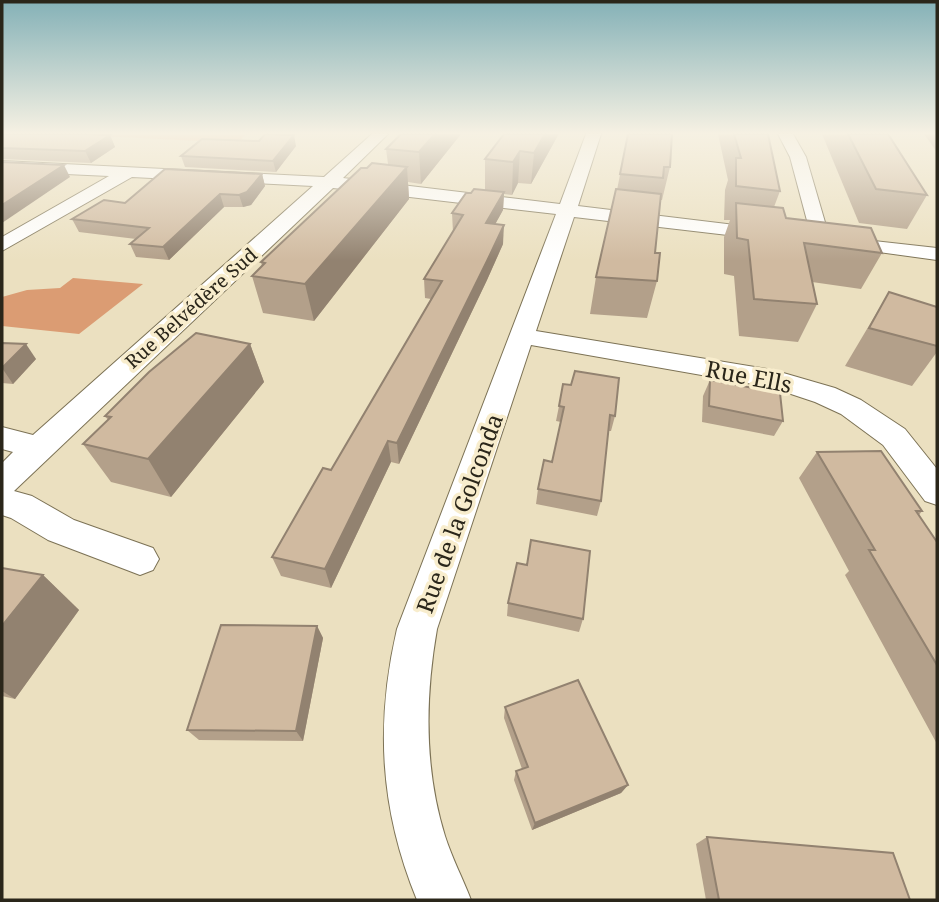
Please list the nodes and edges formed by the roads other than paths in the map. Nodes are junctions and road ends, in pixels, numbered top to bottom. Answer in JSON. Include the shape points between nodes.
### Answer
{"nodes":[{"id":1,"x":123,"y":176,"type":"edge"},
{"id":2,"x":211,"y":176,"type":"edge"},
{"id":3,"x":335,"y":176,"type":"edge"},
{"id":4,"x":579,"y":176,"type":"edge"},
{"id":5,"x":804,"y":176,"type":"edge"},
{"id":6,"x":329,"y":182,"type":"junction"},
{"id":7,"x":568,"y":209,"type":"junction"},
{"id":8,"x":820,"y":239,"type":"junction"},
{"id":9,"x":2,"y":245,"type":"edge"},
{"id":10,"x":937,"y":254,"type":"edge"},
{"id":11,"x":522,"y":336,"type":"junction"},
{"id":12,"x":2,"y":438,"type":"edge"},
{"id":13,"x":37,"y":448,"type":"junction"},
{"id":14,"x":2,"y":482,"type":"edge"},
{"id":15,"x":937,"y":492,"type":"edge"},
{"id":16,"x":2,"y":502,"type":"edge"},
{"id":17,"x":140,"y":559,"type":"dead end"},
{"id":18,"x":444,"y":900,"type":"edge"}],
"edges":[{"from":1,"to":9,"type":"street"},
{"from":2,"to":6,"type":"street"},
{"from":3,"to":6,"type":"street","name":"Rue Belvédère Sud"},
{"from":4,"to":7,"type":"street","name":"Rue de la Golconda"},
{"from":5,"to":8,"type":"street"},
{"from":6,"to":7,"type":"street"},
{"from":6,"to":13,"type":"street","name":"Rue Belvédère Sud"},
{"from":7,"to":8,"type":"street"},
{"from":7,"to":11,"type":"street","name":"Rue de la Golconda"},
{"from":8,"to":10,"type":"street"},
{"from":11,"to":15,"type":"street","name":"Rue Ells","via":[[773,379],[825,395],[894,437]]},
{"from":11,"to":18,"type":"street","name":"Rue de la Golconda","via":[[417,629],[408,670],[403,717],[405,768],[416,824]]},
{"from":12,"to":13,"type":"street"},
{"from":13,"to":14,"type":"street","name":"Rue Belvédère Sud"},
{"from":16,"to":17,"type":"street"}]}
